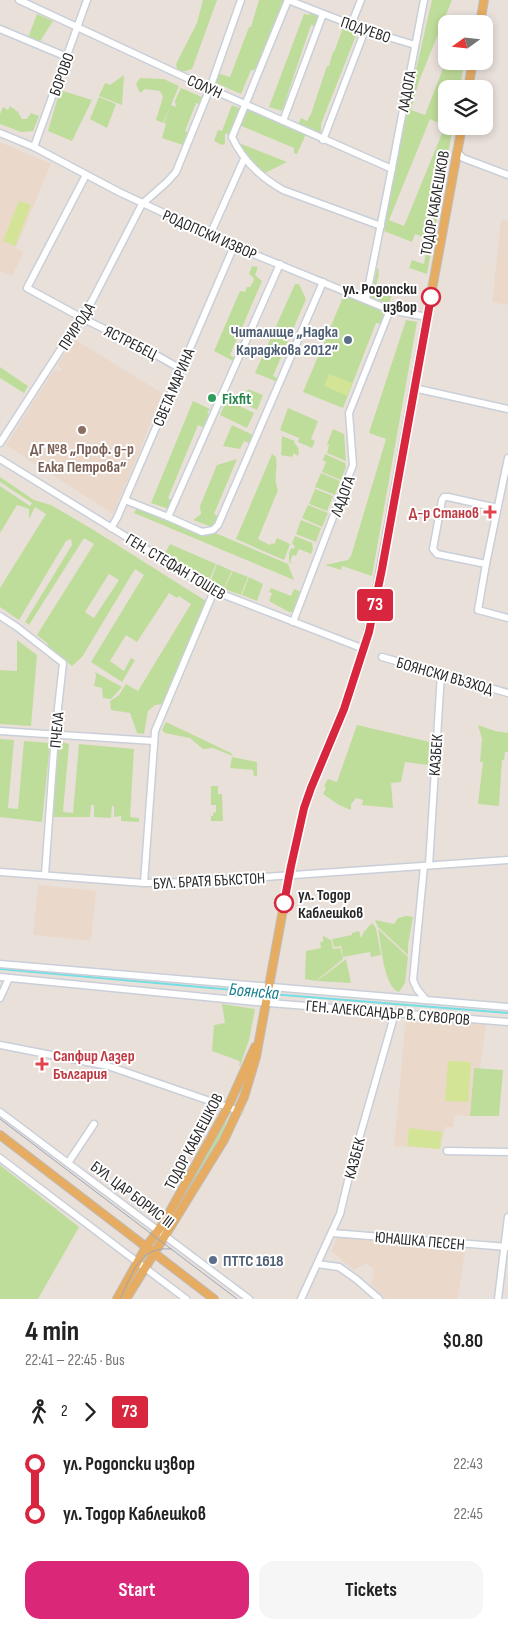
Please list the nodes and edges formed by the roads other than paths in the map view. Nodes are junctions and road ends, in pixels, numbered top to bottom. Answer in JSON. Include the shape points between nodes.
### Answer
{"nodes":[{"id":1,"x":19,"y":0,"type":"edge"},
{"id":2,"x":87,"y":0,"type":"edge"},
{"id":3,"x":241,"y":0,"type":"edge"},
{"id":4,"x":288,"y":0,"type":"edge"},
{"id":5,"x":361,"y":0,"type":"edge"},
{"id":6,"x":424,"y":0,"type":"edge"},
{"id":7,"x":484,"y":0,"type":"edge"},
{"id":8,"x":304,"y":3,"type":"edge"},
{"id":9,"x":324,"y":14,"type":"junction"},
{"id":10,"x":482,"y":15,"type":"edge"},
{"id":11,"x":351,"y":25,"type":"junction"},
{"id":12,"x":77,"y":28,"type":"junction"},
{"id":13,"x":0,"y":29,"type":"edge"},
{"id":14,"x":365,"y":30,"type":"junction"},
{"id":15,"x":415,"y":45,"type":"junction"},
{"id":16,"x":66,"y":57,"type":"junction"},
{"id":17,"x":210,"y":88,"type":"junction"},
{"id":18,"x":245,"y":104,"type":"junction"},
{"id":19,"x":283,"y":121,"type":"junction"},
{"id":20,"x":0,"y":133,"type":"edge"},
{"id":21,"x":460,"y":135,"type":"edge"},
{"id":22,"x":323,"y":140,"type":"junction"},
{"id":23,"x":34,"y":147,"type":"junction"},
{"id":24,"x":457,"y":152,"type":"junction"},
{"id":25,"x":244,"y":159,"type":"junction"},
{"id":26,"x":392,"y":169,"type":"junction"},
{"id":27,"x":86,"y":175,"type":"junction"},
{"id":28,"x":508,"y":175,"type":"edge"},
{"id":29,"x":142,"y":204,"type":"junction"},
{"id":30,"x":381,"y":226,"type":"junction"},
{"id":31,"x":210,"y":235,"type":"junction"},
{"id":32,"x":234,"y":246,"type":"junction"},
{"id":33,"x":280,"y":264,"type":"junction"},
{"id":34,"x":323,"y":282,"type":"junction"},
{"id":35,"x":366,"y":299,"type":"junction"},
{"id":36,"x":390,"y":310,"type":"junction"},
{"id":37,"x":427,"y":317,"type":"junction"},
{"id":38,"x":82,"y":318,"type":"junction"},
{"id":39,"x":181,"y":369,"type":"junction"},
{"id":40,"x":414,"y":388,"type":"junction"},
{"id":41,"x":508,"y":409,"type":"edge"},
{"id":42,"x":0,"y":443,"type":"edge"},
{"id":43,"x":508,"y":458,"type":"edge"},
{"id":44,"x":0,"y":459,"type":"edge"},
{"id":45,"x":125,"y":500,"type":"junction"},
{"id":46,"x":497,"y":508,"type":"junction"},
{"id":47,"x":168,"y":517,"type":"junction"},
{"id":48,"x":111,"y":528,"type":"junction"},
{"id":49,"x":486,"y":564,"type":"junction"},
{"id":50,"x":214,"y":592,"type":"junction"},
{"id":51,"x":0,"y":616,"type":"edge"},
{"id":52,"x":508,"y":618,"type":"edge"},
{"id":53,"x":292,"y":622,"type":"junction"},
{"id":54,"x":364,"y":648,"type":"junction"},
{"id":55,"x":382,"y":657,"type":"dead end"},
{"id":56,"x":441,"y":674,"type":"junction"},
{"id":57,"x":508,"y":693,"type":"edge"},
{"id":58,"x":0,"y":731,"type":"edge"},
{"id":59,"x":55,"y":735,"type":"junction"},
{"id":60,"x":154,"y":741,"type":"junction"},
{"id":61,"x":508,"y":860,"type":"edge"},
{"id":62,"x":426,"y":866,"type":"junction"},
{"id":63,"x":0,"y":872,"type":"edge"},
{"id":64,"x":289,"y":875,"type":"junction"},
{"id":65,"x":45,"y":876,"type":"junction"},
{"id":66,"x":144,"y":883,"type":"junction"},
{"id":67,"x":0,"y":964,"type":"edge"},
{"id":68,"x":0,"y":977,"type":"edge"},
{"id":69,"x":9,"y":978,"type":"junction"},
{"id":70,"x":268,"y":994,"type":"junction"},
{"id":71,"x":0,"y":998,"type":"edge"},
{"id":72,"x":426,"y":1000,"type":"junction"},
{"id":73,"x":508,"y":1007,"type":"edge"},
{"id":74,"x":395,"y":1013,"type":"junction"},
{"id":75,"x":508,"y":1022,"type":"edge"},
{"id":76,"x":257,"y":1043,"type":"junction"},
{"id":77,"x":0,"y":1044,"type":"edge"},
{"id":78,"x":228,"y":1107,"type":"junction"},
{"id":79,"x":238,"y":1111,"type":"junction"},
{"id":80,"x":0,"y":1112,"type":"edge"},
{"id":81,"x":94,"y":1124,"type":"dead end"},
{"id":82,"x":0,"y":1135,"type":"edge"},
{"id":83,"x":448,"y":1151,"type":"dead end"},
{"id":84,"x":508,"y":1152,"type":"edge"},
{"id":85,"x":0,"y":1158,"type":"edge"},
{"id":86,"x":68,"y":1163,"type":"junction"},
{"id":87,"x":508,"y":1217,"type":"edge"},
{"id":88,"x":162,"y":1233,"type":"junction"},
{"id":89,"x":332,"y":1233,"type":"junction"},
{"id":90,"x":146,"y":1247,"type":"junction"},
{"id":91,"x":506,"y":1247,"type":"edge"},
{"id":92,"x":154,"y":1253,"type":"junction"},
{"id":93,"x":137,"y":1261,"type":"junction"},
{"id":94,"x":317,"y":1264,"type":"junction"},
{"id":95,"x":145,"y":1267,"type":"junction"},
{"id":96,"x":117,"y":1299,"type":"edge"},
{"id":97,"x":126,"y":1299,"type":"edge"},
{"id":98,"x":186,"y":1299,"type":"edge"},
{"id":99,"x":214,"y":1299,"type":"edge"},
{"id":100,"x":249,"y":1299,"type":"edge"},
{"id":101,"x":301,"y":1299,"type":"edge"},
{"id":102,"x":379,"y":1299,"type":"edge"},
{"id":103,"x":498,"y":1299,"type":"edge"}],
"edges":[{"from":1,"to":12,"type":"street","name":"СОЛУН"},
{"from":2,"to":12,"type":"street","name":"БОРОВО"},
{"from":3,"to":17,"type":"street"},
{"from":4,"to":8,"type":"street","name":"ПОДУЕВО"},
{"from":4,"to":18,"type":"street"},
{"from":5,"to":11,"type":"street"},
{"from":6,"to":15,"type":"street","name":"ЛАДОГА"},
{"from":7,"to":10,"type":"main road"},
{"from":8,"to":9,"type":"street","name":"ПОДУЕВО"},
{"from":9,"to":11,"type":"street","name":"ПОДУЕВО"},
{"from":9,"to":19,"type":"street"},
{"from":11,"to":14,"type":"street","name":"ПОДУЕВО"},
{"from":12,"to":16,"type":"street","name":"БОРОВО"},
{"from":12,"to":17,"type":"street","name":"СОЛУН"},
{"from":13,"to":16,"type":"street"},
{"from":14,"to":15,"type":"street","name":"ПОДУЕВО"},
{"from":14,"to":22,"type":"street"},
{"from":15,"to":26,"type":"street","name":"ЛАДОГА"},
{"from":16,"to":23,"type":"street","name":"БОРОВО"},
{"from":17,"to":18,"type":"street","name":"СОЛУН"},
{"from":17,"to":29,"type":"street","via":[[176,172]]},
{"from":18,"to":19,"type":"street","name":"СОЛУН"},
{"from":18,"to":25,"type":"street","via":[[232,137]]},
{"from":19,"to":22,"type":"street","name":"СОЛУН"},
{"from":20,"to":23,"type":"street","name":"РОДОПСКИ ИЗВОР"},
{"from":21,"to":24,"type":"main road","name":"ТОДОР КАБЛЕШКОВ"},
{"from":22,"to":26,"type":"street","name":"СОЛУН"},
{"from":23,"to":27,"type":"street","name":"РОДОПСКИ ИЗВОР"},
{"from":24,"to":28,"type":"street","via":[[463,158]]},
{"from":24,"to":37,"type":"main road","name":"ТОДОР КАБЛЕШКОВ"},
{"from":25,"to":30,"type":"street","via":[[261,176],[283,190]]},
{"from":25,"to":31,"type":"street"},
{"from":26,"to":30,"type":"street","name":"ЛАДОГА"},
{"from":27,"to":29,"type":"street","name":"РОДОПСКИ ИЗВОР"},
{"from":27,"to":38,"type":"street","name":"ЯСТРЕБЕЦ","via":[[27,288]]},
{"from":29,"to":31,"type":"street","name":"РОДОПСКИ ИЗВОР"},
{"from":29,"to":38,"type":"street","name":"ПРИРОДА"},
{"from":30,"to":35,"type":"street","name":"ЛАДОГА"},
{"from":31,"to":32,"type":"street","name":"РОДОПСКИ ИЗВОР"},
{"from":32,"to":33,"type":"street","name":"РОДОПСКИ ИЗВОР"},
{"from":32,"to":39,"type":"street","name":"СВЕТА МАРИНА"},
{"from":33,"to":34,"type":"street","name":"РОДОПСКИ ИЗВОР"},
{"from":33,"to":47,"type":"street"},
{"from":34,"to":35,"type":"street","name":"РОДОПСКИ ИЗВОР"},
{"from":34,"to":47,"type":"street","via":[[218,525],[213,530],[202,532]]},
{"from":35,"to":36,"type":"street","name":"РОДОПСКИ ИЗВОР"},
{"from":36,"to":37,"type":"street","name":"РОДОПСКИ ИЗВОР"},
{"from":36,"to":53,"type":"street","name":"ЛАДОГА","via":[[349,413],[353,465]]},
{"from":37,"to":40,"type":"main road","name":"ТОДОР КАБЛЕШКОВ"},
{"from":38,"to":39,"type":"street","name":"ЯСТРЕБЕЦ"},
{"from":38,"to":42,"type":"street","name":"ПРИРОДА"},
{"from":39,"to":45,"type":"street","name":"СВЕТА МАРИНА"},
{"from":40,"to":41,"type":"street"},
{"from":40,"to":54,"type":"main road","name":"ТОДОР КАБЛЕШКОВ","via":[[382,569]]},
{"from":43,"to":46,"type":"street"},
{"from":44,"to":48,"type":"street","name":"ГЕН. СТЕФАН ТОШЕВ"},
{"from":45,"to":47,"type":"street"},
{"from":45,"to":48,"type":"street","name":"СВЕТА МАРИНА"},
{"from":46,"to":49,"type":"street"},
{"from":46,"to":49,"type":"street","via":[[448,497],[442,500],[435,552]]},
{"from":48,"to":50,"type":"street","name":"ГЕН. СТЕФАН ТОШЕВ"},
{"from":49,"to":52,"type":"street","via":[[478,610]]},
{"from":50,"to":53,"type":"street","name":"ГЕН. СТЕФАН ТОШЕВ"},
{"from":50,"to":60,"type":"street"},
{"from":51,"to":59,"type":"street","name":"ПЧЕЛА","via":[[63,663]]},
{"from":53,"to":54,"type":"street","name":"ГЕН. СТЕФАН ТОШЕВ"},
{"from":54,"to":64,"type":"main road","name":"ТОДОР КАБЛЕШКОВ","via":[[344,709],[311,788]]},
{"from":55,"to":56,"type":"street","name":"БОЯНСКИ ВЪЗХОД"},
{"from":56,"to":57,"type":"street","name":"БОЯНСКИ ВЪЗХОД"},
{"from":56,"to":62,"type":"street","name":"КАЗБЕК"},
{"from":58,"to":59,"type":"street"},
{"from":59,"to":60,"type":"street"},
{"from":59,"to":65,"type":"street","name":"ПЧЕЛА"},
{"from":60,"to":66,"type":"street"},
{"from":61,"to":62,"type":"street","name":"БУЛ. БРАТЯ БЪКСТОН"},
{"from":62,"to":64,"type":"street","name":"БУЛ. БРАТЯ БЪКСТОН"},
{"from":62,"to":72,"type":"street","name":"КАЗБЕК","via":[[413,980]]},
{"from":63,"to":65,"type":"street","name":"БУЛ. БРАТЯ БЪКСТОН"},
{"from":64,"to":66,"type":"street","name":"БУЛ. БРАТЯ БЪКСТОН"},
{"from":64,"to":70,"type":"main road","name":"ТОДОР КАБЛЕШКОВ"},
{"from":65,"to":66,"type":"street","name":"БУЛ. БРАТЯ БЪКСТОН"},
{"from":67,"to":70,"type":"street","name":"ГЕН. АЛЕКСАНДЪР В. СУВОРОВ"},
{"from":68,"to":69,"type":"street","name":"ГЕН. АЛЕКСАНДЪР В. СУВОРОВ"},
{"from":69,"to":70,"type":"street","name":"ГЕН. АЛЕКСАНДЪР В. СУВОРОВ"},
{"from":69,"to":71,"type":"street"},
{"from":70,"to":72,"type":"street","name":"ГЕН. АЛЕКСАНДЪР В. СУВОРОВ"},
{"from":70,"to":74,"type":"street","name":"ГЕН. АЛЕКСАНДЪР В. СУВОРОВ"},
{"from":70,"to":76,"type":"main road","name":"ТОДОР КАБЛЕШКОВ"},
{"from":72,"to":73,"type":"street","name":"ГЕН. АЛЕКСАНДЪР В. СУВОРОВ"},
{"from":74,"to":75,"type":"street","name":"ГЕН. АЛЕКСАНДЪР В. СУВОРОВ"},
{"from":74,"to":89,"type":"street","name":"КАЗБЕК"},
{"from":76,"to":78,"type":"main road","name":"ТОДОР КАБЛЕШКОВ"},
{"from":76,"to":79,"type":"main road","name":"ТОДОР КАБЛЕШКОВ","via":[[256,1057]]},
{"from":77,"to":78,"type":"street","via":[[108,1066]]},
{"from":78,"to":79,"type":"street"},
{"from":78,"to":88,"type":"main road","name":"ТОДОР КАБЛЕШКОВ"},
{"from":79,"to":88,"type":"main road","name":"ТОДОР КАБЛЕШКОВ","via":[[224,1140]]},
{"from":80,"to":86,"type":"street","name":"БУЛ. ЦАР БОРИС III"},
{"from":81,"to":86,"type":"street"},
{"from":82,"to":90,"type":"main road","name":"БУЛ. ЦАР БОРИС III"},
{"from":83,"to":84,"type":"street"},
{"from":85,"to":93,"type":"street"},
{"from":86,"to":88,"type":"street","name":"БУЛ. ЦАР БОРИС III"},
{"from":87,"to":91,"type":"street"},
{"from":88,"to":90,"type":"main road","name":"ТОДОР КАБЛЕШКОВ"},
{"from":88,"to":92,"type":"main road","name":"ТОДОР КАБЛЕШКОВ"},
{"from":88,"to":100,"type":"street","name":"БУЛ. ЦАР БОРИС III"},
{"from":89,"to":91,"type":"street","name":"ЮНАШКА ПЕСЕН"},
{"from":89,"to":94,"type":"street","name":"КАЗБЕК"},
{"from":90,"to":92,"type":"main road","name":"БУЛ. ЦАР БОРИС III"},
{"from":90,"to":93,"type":"main road","name":"ТОДОР КАБЛЕШКОВ"},
{"from":91,"to":103,"type":"street"},
{"from":92,"to":95,"type":"main road","name":"ТОДОР КАБЛЕШКОВ"},
{"from":92,"to":99,"type":"main road","name":"БУЛ. ЦАР БОРИС III"},
{"from":93,"to":95,"type":"street"},
{"from":93,"to":96,"type":"main road","name":"ТОДОР КАБЛЕШКОВ"},
{"from":94,"to":101,"type":"street","name":"КАЗБЕК"},
{"from":94,"to":102,"type":"street","via":[[339,1267]]},
{"from":95,"to":97,"type":"main road","name":"ТОДОР КАБЛЕШКОВ"},
{"from":95,"to":98,"type":"street"}]}
